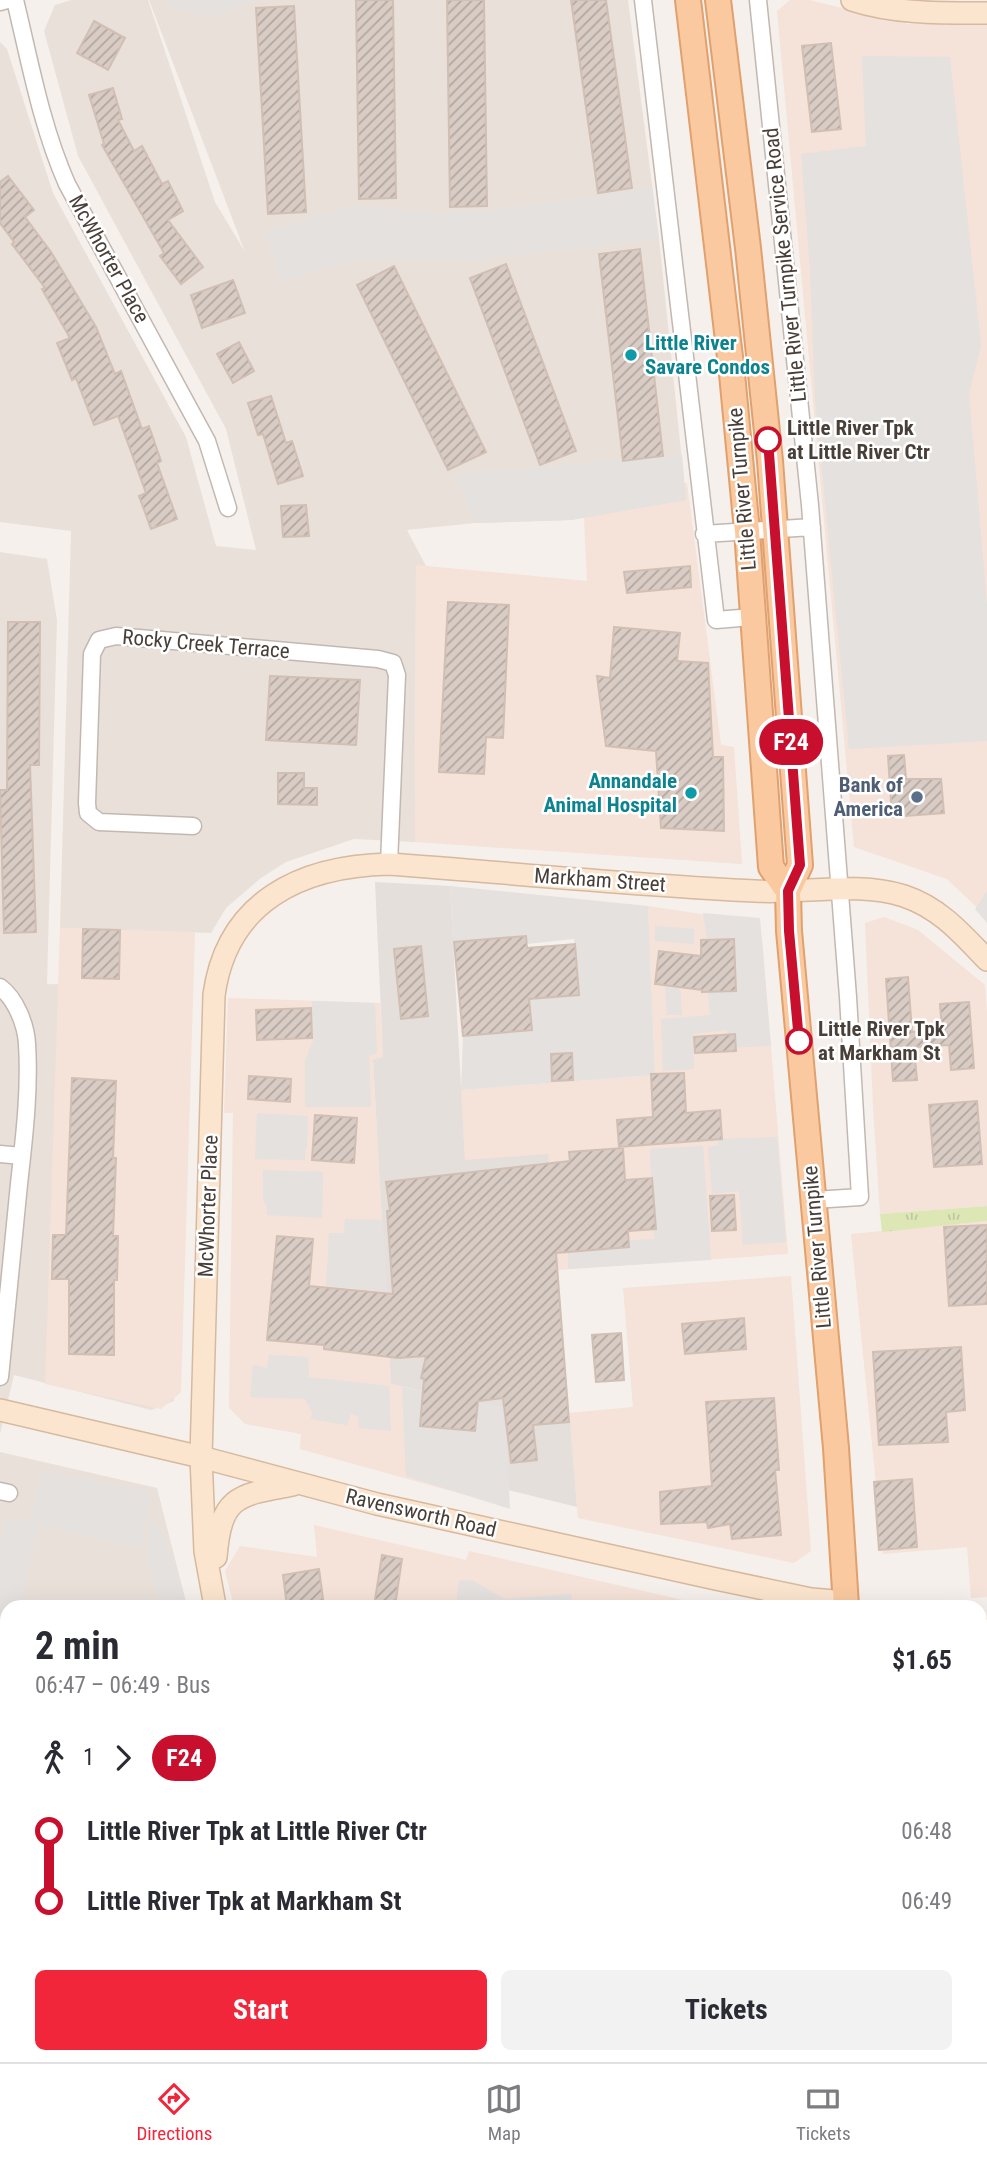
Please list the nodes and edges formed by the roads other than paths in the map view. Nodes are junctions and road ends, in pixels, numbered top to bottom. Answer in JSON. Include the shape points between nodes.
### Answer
{"nodes":[{"id":1,"x":7,"y":0,"type":"edge"},
{"id":2,"x":15,"y":0,"type":"edge"},
{"id":3,"x":643,"y":0,"type":"edge"},
{"id":4,"x":688,"y":0,"type":"edge"},
{"id":5,"x":718,"y":0,"type":"edge"},
{"id":6,"x":758,"y":0,"type":"edge"},
{"id":7,"x":852,"y":0,"type":"edge"},
{"id":8,"x":0,"y":2,"type":"edge"},
{"id":9,"x":987,"y":13,"type":"edge"},
{"id":10,"x":228,"y":508,"type":"dead end"},
{"id":11,"x":811,"y":527,"type":"junction"},
{"id":12,"x":776,"y":529,"type":"junction"},
{"id":13,"x":747,"y":531,"type":"junction"},
{"id":14,"x":704,"y":534,"type":"junction"},
{"id":15,"x":752,"y":617,"type":"junction"},
{"id":16,"x":193,"y":826,"type":"dead end"},
{"id":17,"x":389,"y":864,"type":"junction"},
{"id":18,"x":788,"y":891,"type":"junction"},
{"id":19,"x":840,"y":891,"type":"junction"},
{"id":20,"x":224,"y":955,"type":"joint"},
{"id":21,"x":987,"y":960,"type":"edge"},
{"id":22,"x":0,"y":987,"type":"edge"},
{"id":23,"x":0,"y":1154,"type":"edge"},
{"id":24,"x":22,"y":1156,"type":"junction"},
{"id":25,"x":814,"y":1200,"type":"junction"},
{"id":26,"x":0,"y":1377,"type":"edge"},
{"id":27,"x":0,"y":1410,"type":"edge"},
{"id":28,"x":201,"y":1457,"type":"junction"},
{"id":29,"x":301,"y":1484,"type":"junction"},
{"id":30,"x":213,"y":1600,"type":"edge"},
{"id":31,"x":214,"y":1600,"type":"edge"},
{"id":32,"x":822,"y":1600,"type":"edge"},
{"id":33,"x":848,"y":1600,"type":"edge"}],
"edges":[{"from":1,"to":8,"type":"street"},
{"from":2,"to":10,"type":"street","name":"McWhorter Place","via":[[54,153],[207,441]]},
{"from":3,"to":14,"type":"street"},
{"from":4,"to":13,"type":"main road","name":"Little River Turnpike"},
{"from":5,"to":12,"type":"main road","name":"Little River Turnpike"},
{"from":6,"to":11,"type":"street","name":"Little River Turnpike Service Road"},
{"from":7,"to":9,"type":"street","via":[[922,12]]},
{"from":11,"to":12,"type":"street"},
{"from":11,"to":19,"type":"street","name":"Little River Turnpike Service Road"},
{"from":12,"to":13,"type":"street"},
{"from":12,"to":18,"type":"main road","name":"Little River Turnpike","via":[[800,865]]},
{"from":13,"to":14,"type":"street"},
{"from":13,"to":15,"type":"main road","name":"Little River Turnpike"},
{"from":14,"to":15,"type":"street","via":[[716,620]]},
{"from":15,"to":18,"type":"main road","name":"Little River Turnpike","via":[[771,867]]},
{"from":16,"to":17,"type":"street","name":"Rocky Creek Terrace","via":[[99,822],[88,813],[92,654],[103,638],[167,640],[393,663],[397,675]]},
{"from":17,"to":18,"type":"street","name":"Markham Street"},
{"from":17,"to":20,"type":"street","name":"Markham Street","via":[[344,866],[279,891],[243,922]]},
{"from":18,"to":19,"type":"street","name":"Markham Street"},
{"from":18,"to":25,"type":"main road","name":"Little River Turnpike"},
{"from":19,"to":21,"type":"street","name":"Markham Street","via":[[878,890],[930,908],[951,922]]},
{"from":19,"to":25,"type":"street","name":"Little River Turnpike Service Road","via":[[860,1197]]},
{"from":20,"to":28,"type":"street","name":"McWhorter Place","via":[[214,995]]},
{"from":22,"to":24,"type":"street","via":[[15,1007],[27,1043]]},
{"from":23,"to":24,"type":"street"},
{"from":24,"to":26,"type":"street"},
{"from":25,"to":33,"type":"main road","name":"Little River Turnpike"},
{"from":27,"to":28,"type":"street","name":"Ravensworth Road"},
{"from":28,"to":29,"type":"street","name":"Ravensworth Road"},
{"from":28,"to":30,"type":"street","name":"McWhorter Place","via":[[205,1551]]},
{"from":29,"to":31,"type":"street","via":[[248,1495],[225,1513],[218,1533]]},
{"from":29,"to":32,"type":"street","name":"Ravensworth Road"}]}
